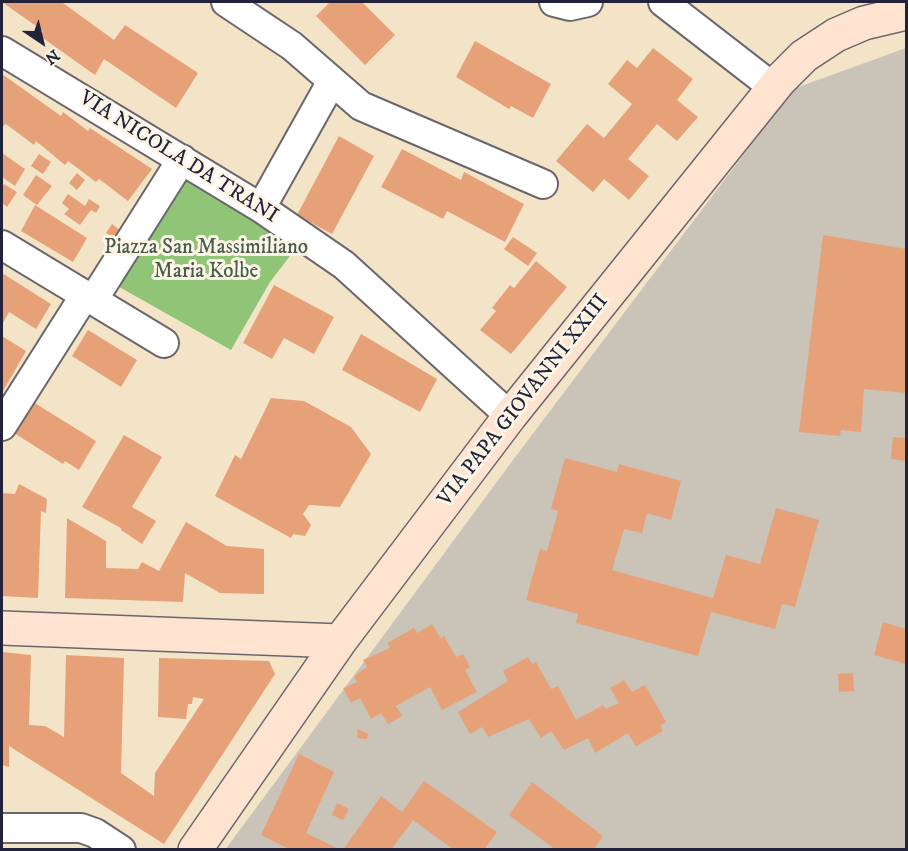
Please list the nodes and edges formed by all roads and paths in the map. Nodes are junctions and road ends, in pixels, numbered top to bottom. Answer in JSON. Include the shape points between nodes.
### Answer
{"nodes":[{"id":1,"x":554,"y":2,"type":"edge"},
{"id":2,"x":588,"y":2,"type":"edge"},
{"id":3,"x":663,"y":2,"type":"edge"},
{"id":4,"x":872,"y":2,"type":"edge"},
{"id":5,"x":239,"y":5,"type":"edge"},
{"id":6,"x":906,"y":13,"type":"edge"},
{"id":7,"x":836,"y":35,"type":"junction"},
{"id":8,"x":2,"y":51,"type":"edge"},
{"id":9,"x":332,"y":81,"type":"junction"},
{"id":10,"x":774,"y":88,"type":"junction"},
{"id":11,"x":182,"y":159,"type":"junction"},
{"id":12,"x":543,"y":184,"type":"dead end"},
{"id":13,"x":261,"y":208,"type":"junction"},
{"id":14,"x":2,"y":245,"type":"edge"},
{"id":15,"x":89,"y":298,"type":"junction"},
{"id":16,"x":164,"y":343,"type":"dead end"},
{"id":17,"x":510,"y":416,"type":"junction"},
{"id":18,"x":2,"y":426,"type":"edge"},
{"id":19,"x":2,"y":628,"type":"edge"},
{"id":20,"x":340,"y":641,"type":"junction"},
{"id":21,"x":2,"y":828,"type":"edge"},
{"id":22,"x":121,"y":849,"type":"edge"},
{"id":23,"x":195,"y":849,"type":"edge"}],
"edges":[{"from":1,"to":2,"type":"street","via":[[570,6]]},
{"from":3,"to":10,"type":"street"},
{"from":4,"to":7,"type":"main road"},
{"from":5,"to":9,"type":"street"},
{"from":6,"to":7,"type":"main road","name":"VIA PAPA GIOVANNI XXIII","via":[[864,23]]},
{"from":7,"to":10,"type":"main road","name":"VIA PAPA GIOVANNI XXIII","via":[[804,56]]},
{"from":8,"to":11,"type":"street","name":"VIA NICOLA DA TRANI"},
{"from":9,"to":12,"type":"street","via":[[344,94],[376,113]]},
{"from":9,"to":13,"type":"street"},
{"from":10,"to":17,"type":"main road","name":"VIA PAPA GIOVANNI XXIII"},
{"from":11,"to":13,"type":"street","name":"VIA NICOLA DA TRANI"},
{"from":11,"to":15,"type":"street"},
{"from":13,"to":17,"type":"street","name":"VIA NICOLA DA TRANI","via":[[344,265]]},
{"from":14,"to":15,"type":"street"},
{"from":15,"to":16,"type":"street"},
{"from":15,"to":18,"type":"street"},
{"from":17,"to":20,"type":"main road","name":"VIA PAPA GIOVANNI XXIII"},
{"from":19,"to":20,"type":"main road"},
{"from":20,"to":23,"type":"main road","name":"VIA PAPA GIOVANNI XXIII"},
{"from":21,"to":22,"type":"street","via":[[81,828]]}]}
